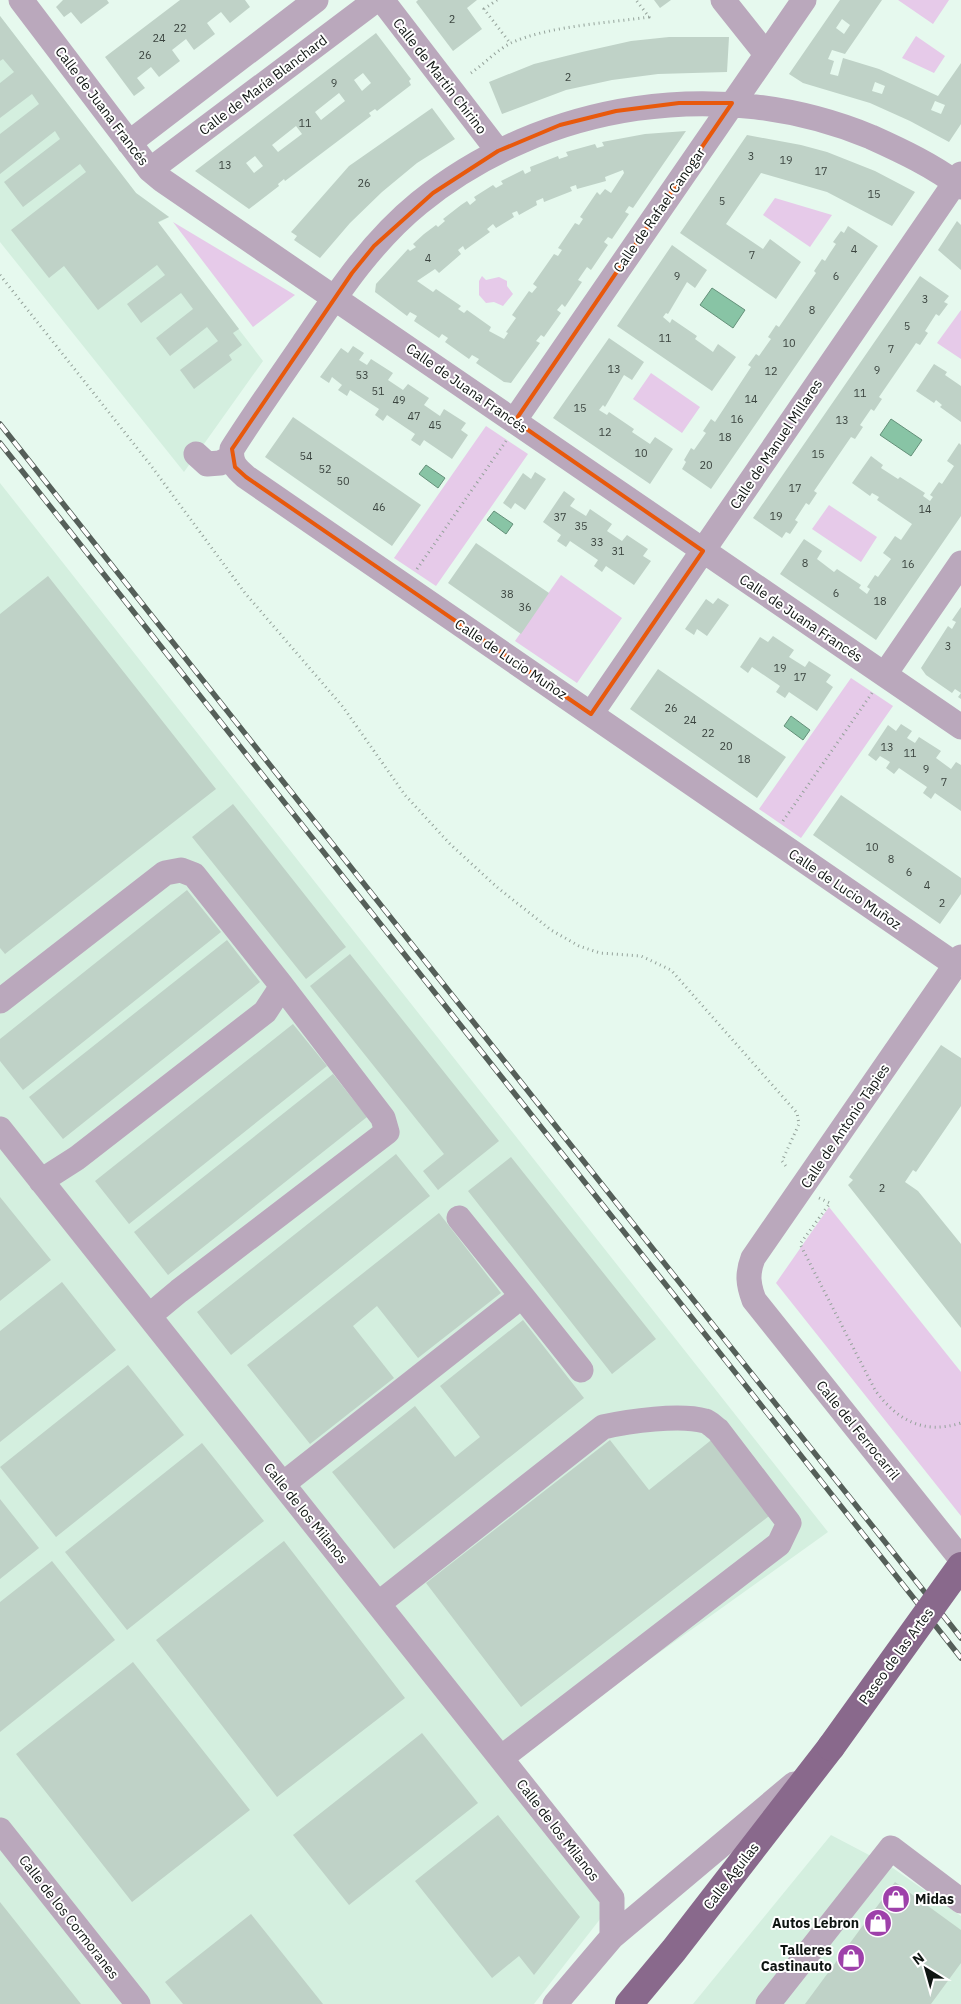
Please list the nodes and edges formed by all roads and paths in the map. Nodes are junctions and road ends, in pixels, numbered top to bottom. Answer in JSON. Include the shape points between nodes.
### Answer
{"nodes":[{"id":1,"x":20,"y":0,"type":"edge"},
{"id":2,"x":316,"y":0,"type":"edge"},
{"id":3,"x":376,"y":0,"type":"edge"},
{"id":4,"x":382,"y":0,"type":"edge"},
{"id":5,"x":496,"y":0,"type":"edge"},
{"id":6,"x":636,"y":0,"type":"edge"},
{"id":7,"x":723,"y":0,"type":"edge"},
{"id":8,"x":804,"y":0,"type":"edge"},
{"id":9,"x":510,"y":43,"type":"junction"},
{"id":10,"x":766,"y":54,"type":"junction"},
{"id":11,"x":471,"y":73,"type":"dead end"},
{"id":12,"x":732,"y":103,"type":"junction"},
{"id":13,"x":129,"y":143,"type":"junction"},
{"id":14,"x":498,"y":152,"type":"junction"},
{"id":15,"x":150,"y":170,"type":"junction"},
{"id":16,"x":959,"y":181,"type":"edge"},
{"id":17,"x":0,"y":275,"type":"edge"},
{"id":18,"x":335,"y":297,"type":"junction"},
{"id":19,"x":516,"y":422,"type":"junction"},
{"id":20,"x":196,"y":454,"type":"dead end"},
{"id":21,"x":231,"y":458,"type":"junction"},
{"id":22,"x":703,"y":551,"type":"junction"},
{"id":23,"x":961,"y":563,"type":"edge"},
{"id":24,"x":405,"y":586,"type":"junction"},
{"id":25,"x":885,"y":674,"type":"junction"},
{"id":26,"x":591,"y":714,"type":"junction"},
{"id":27,"x":961,"y":727,"type":"edge"},
{"id":28,"x":771,"y":838,"type":"junction"},
{"id":29,"x":958,"y":961,"type":"edge"},
{"id":30,"x":282,"y":986,"type":"junction"},
{"id":31,"x":0,"y":1001,"type":"edge"},
{"id":32,"x":3,"y":1136,"type":"edge"},
{"id":33,"x":41,"y":1181,"type":"junction"},
{"id":34,"x":803,"y":1189,"type":"junction"},
{"id":35,"x":459,"y":1218,"type":"dead end"},
{"id":36,"x":522,"y":1296,"type":"junction"},
{"id":37,"x":754,"y":1300,"type":"joint"},
{"id":38,"x":149,"y":1316,"type":"junction"},
{"id":39,"x":581,"y":1370,"type":"dead end"},
{"id":40,"x":961,"y":1423,"type":"edge"},
{"id":41,"x":283,"y":1484,"type":"junction"},
{"id":42,"x":961,"y":1559,"type":"edge"},
{"id":43,"x":961,"y":1566,"type":"edge"},
{"id":44,"x":378,"y":1604,"type":"junction"},
{"id":45,"x":824,"y":1756,"type":"junction"},
{"id":46,"x":501,"y":1758,"type":"junction"},
{"id":47,"x":0,"y":1830,"type":"edge"},
{"id":48,"x":961,"y":1901,"type":"edge"},
{"id":49,"x":612,"y":1937,"type":"junction"},
{"id":50,"x":138,"y":2004,"type":"edge"},
{"id":51,"x":556,"y":2004,"type":"edge"},
{"id":52,"x":630,"y":2004,"type":"edge"},
{"id":53,"x":768,"y":2004,"type":"edge"}],
"edges":[{"from":1,"to":13,"type":"street","name":"Calle de Juana Francés"},
{"from":2,"to":13,"type":"street"},
{"from":3,"to":15,"type":"street","name":"Calle de María Blanchard"},
{"from":4,"to":14,"type":"street","name":"Calle de Martín Chirino"},
{"from":5,"to":9,"type":"path","via":[[484,10]]},
{"from":6,"to":9,"type":"path","via":[[649,17],[561,30]]},
{"from":7,"to":10,"type":"street"},
{"from":8,"to":10,"type":"street","name":"Calle de Rafael Canogar"},
{"from":9,"to":11,"type":"path"},
{"from":10,"to":12,"type":"street","name":"Calle de Rafael Canogar"},
{"from":12,"to":14,"type":"street","via":[[679,103],[616,111],[560,125]]},
{"from":12,"to":16,"type":"street","via":[[798,112],[853,130],[905,152]]},
{"from":12,"to":19,"type":"street","name":"Calle de Rafael Canogar"},
{"from":13,"to":15,"type":"street","name":"Calle de Juana Francés"},
{"from":14,"to":18,"type":"street","via":[[418,204],[374,246]]},
{"from":15,"to":18,"type":"street","name":"Calle de Juana Francés","via":[[182,195]]},
{"from":16,"to":22,"type":"street","name":"Calle de Manuel Millares"},
{"from":17,"to":34,"type":"path","via":[[149,463],[245,593],[343,707],[404,795],[450,844],[551,930],[593,951],[641,956],[658,963],[671,970],[703,1004],[797,1113],[799,1124],[782,1161]]},
{"from":18,"to":19,"type":"street","name":"Calle de Juana Francés"},
{"from":18,"to":21,"type":"street","via":[[232,448]]},
{"from":19,"to":22,"type":"street","name":"Calle de Juana Francés"},
{"from":19,"to":24,"type":"path"},
{"from":20,"to":21,"type":"street","via":[[207,464]]},
{"from":21,"to":24,"type":"street","name":"Calle de Lucio Muñoz","via":[[234,467],[246,477]]},
{"from":22,"to":25,"type":"street","name":"Calle de Juana Francés"},
{"from":22,"to":26,"type":"street","name":"Calle de Manuel Millares"},
{"from":23,"to":25,"type":"street"},
{"from":24,"to":26,"type":"street","name":"Calle de Lucio Muñoz"},
{"from":25,"to":27,"type":"street","name":"Calle de Juana Francés"},
{"from":25,"to":28,"type":"path"},
{"from":26,"to":28,"type":"street","name":"Calle de Lucio Muñoz"},
{"from":28,"to":29,"type":"street","name":"Calle de Lucio Muñoz"},
{"from":29,"to":34,"type":"street","name":"Calle de Antonio Tàpies"},
{"from":30,"to":31,"type":"street","via":[[194,875],[181,870],[165,873]]},
{"from":30,"to":33,"type":"street","via":[[264,1012],[76,1158]]},
{"from":30,"to":38,"type":"street","via":[[383,1118],[387,1132]]},
{"from":32,"to":33,"type":"street","name":"Calle de los Milanos"},
{"from":33,"to":38,"type":"street","name":"Calle de los Milanos"},
{"from":34,"to":37,"type":"street","name":"Calle de Antonio Tàpies","via":[[754,1258],[748,1272],[748,1286]]},
{"from":34,"to":40,"type":"path","via":[[830,1204],[800,1244],[875,1390],[886,1405],[915,1425],[933,1427]]},
{"from":35,"to":36,"type":"street"},
{"from":36,"to":39,"type":"street"},
{"from":36,"to":41,"type":"street"},
{"from":37,"to":42,"type":"street","name":"Calle del Ferrocarril"},
{"from":38,"to":41,"type":"street","name":"Calle de los Milanos"},
{"from":41,"to":44,"type":"street","name":"Calle de los Milanos"},
{"from":43,"to":45,"type":"main road","name":"Paseo de las Artes","bridge":true},
{"from":44,"to":46,"type":"street","name":"Calle de los Milanos"},
{"from":44,"to":46,"type":"street","via":[[604,1427],[625,1422],[672,1419],[706,1421],[718,1430],[789,1523],[779,1544]]},
{"from":45,"to":49,"type":"street"},
{"from":45,"to":52,"type":"main road","name":"Calle Águilas"},
{"from":46,"to":49,"type":"street","name":"Calle de los Milanos","via":[[612,1898]]},
{"from":47,"to":50,"type":"street","name":"Calle de los Cormoranes"},
{"from":48,"to":53,"type":"street","via":[[891,1848]]},
{"from":49,"to":51,"type":"street"}]}
